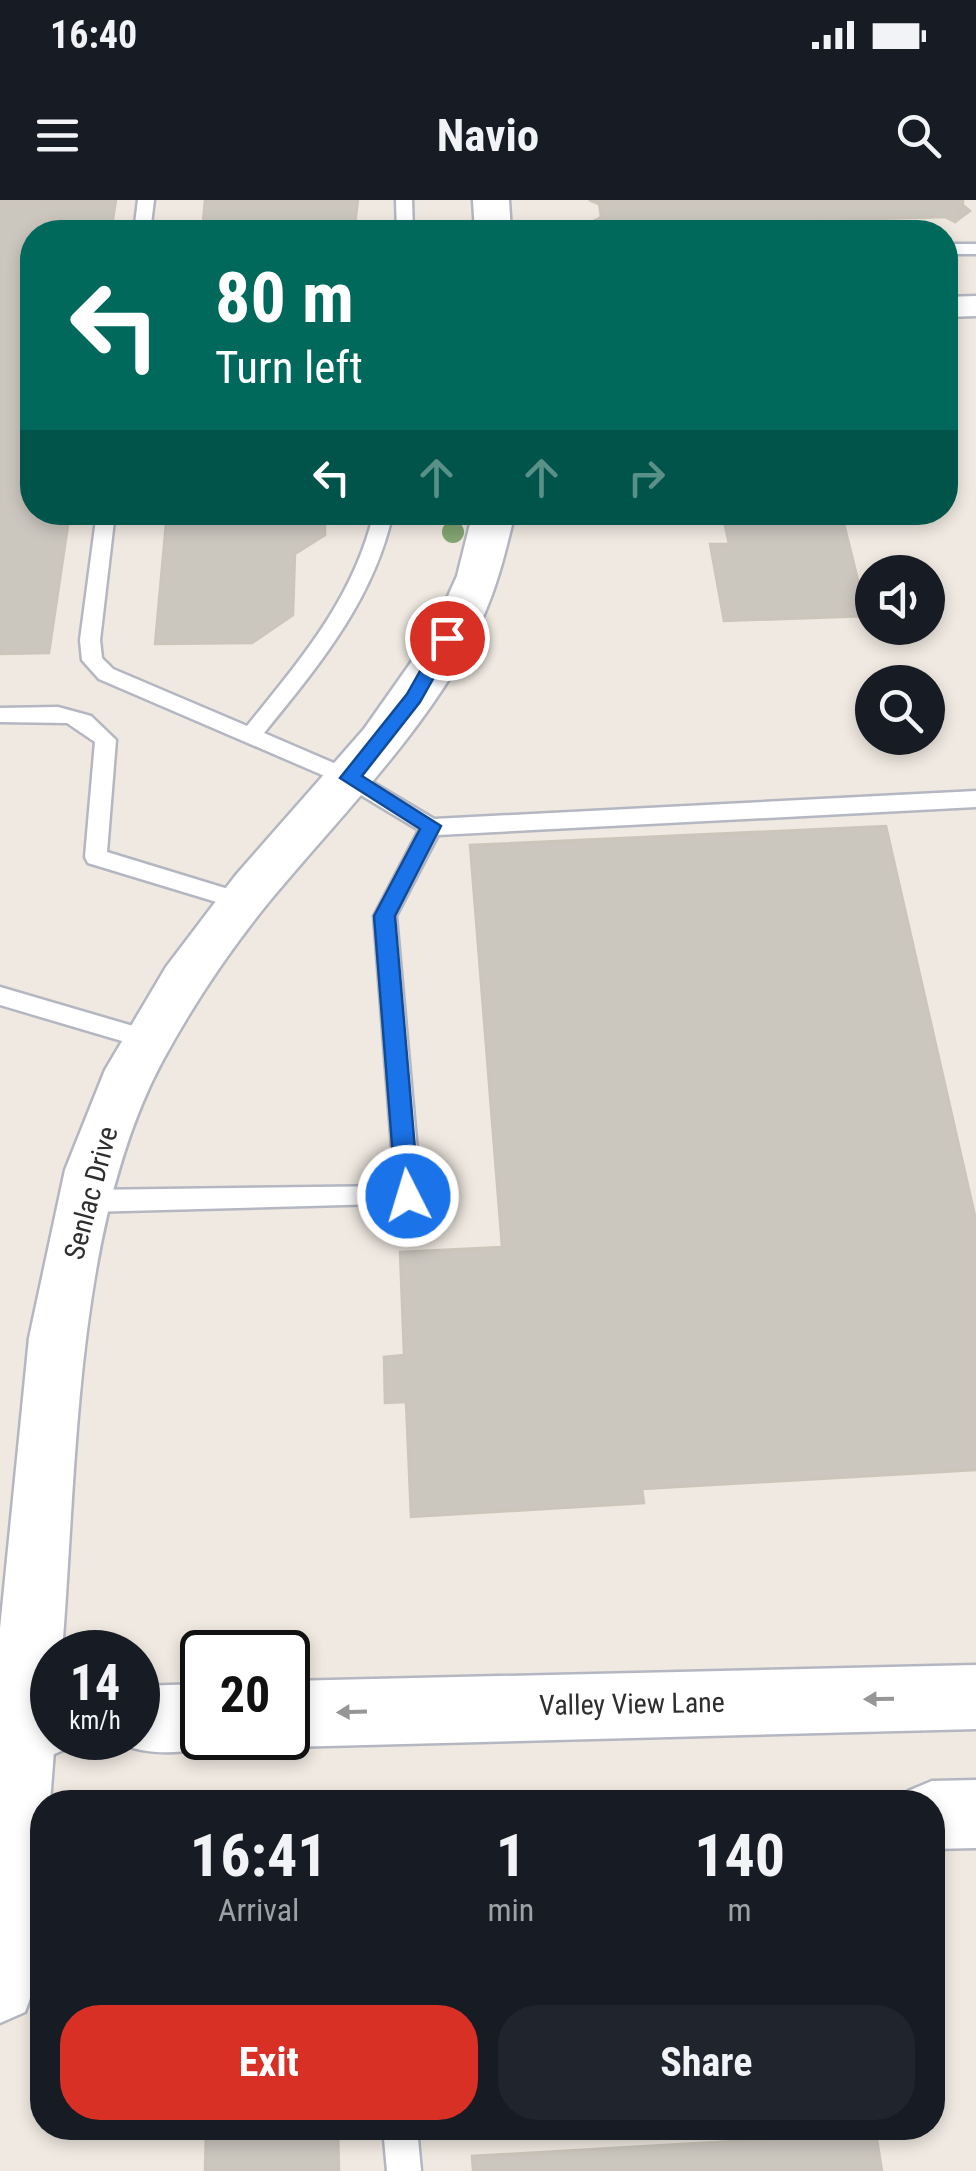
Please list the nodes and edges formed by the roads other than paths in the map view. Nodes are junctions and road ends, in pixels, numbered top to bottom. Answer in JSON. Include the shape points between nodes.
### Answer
{"nodes":[{"id":1,"x":104,"y":525,"type":"edge"},
{"id":2,"x":380,"y":525,"type":"edge"},
{"id":3,"x":490,"y":525,"type":"edge"},
{"id":4,"x":0,"y":715,"type":"edge"},
{"id":5,"x":252,"y":736,"type":"junction"},
{"id":6,"x":350,"y":778,"type":"junction"},
{"id":7,"x":976,"y":799,"type":"edge"},
{"id":8,"x":431,"y":826,"type":"junction"},
{"id":9,"x":244,"y":902,"type":"junction"},
{"id":10,"x":0,"y":996,"type":"edge"},
{"id":11,"x":149,"y":1040,"type":"junction"},
{"id":12,"x":87,"y":1201,"type":"junction"},
{"id":13,"x":976,"y":1697,"type":"edge"},
{"id":14,"x":310,"y":1713,"type":"edge"},
{"id":15,"x":25,"y":1723,"type":"edge"},
{"id":16,"x":976,"y":1814,"type":"edge"},
{"id":17,"x":945,"y":1815,"type":"edge"},
{"id":18,"x":18,"y":1849,"type":"edge"},
{"id":19,"x":0,"y":1988,"type":"edge"},
{"id":20,"x":401,"y":2140,"type":"edge"},
{"id":21,"x":404,"y":2171,"type":"edge"}],
"edges":[{"from":1,"to":5,"type":"lane","via":[[92,660],[106,674]]},
{"from":2,"to":5,"type":"lane","via":[[360,585]]},
{"from":3,"to":6,"type":"street","name":"Senlac Drive","via":[[474,583],[434,666]]},
{"from":4,"to":9,"type":"lane","via":[[80,717],[106,740],[96,857]]},
{"from":5,"to":6,"type":"lane"},
{"from":6,"to":8,"type":"lane"},
{"from":6,"to":9,"type":"street","name":"Senlac Drive"},
{"from":7,"to":8,"type":"lane"},
{"from":8,"to":12,"type":"lane","via":[[385,916],[408,1196]]},
{"from":9,"to":11,"type":"street","name":"Senlac Drive"},
{"from":10,"to":11,"type":"lane"},
{"from":11,"to":12,"type":"street","name":"Senlac Drive","via":[[111,1117]]},
{"from":12,"to":15,"type":"street","name":"Senlac Drive","via":[[58,1338]]},
{"from":13,"to":14,"type":"street","name":"Valley View Lane","one_way":true},
{"from":15,"to":18,"type":"street","name":"Senlac Drive"},
{"from":16,"to":17,"type":"street"},
{"from":18,"to":19,"type":"street","name":"Senlac Drive"},
{"from":20,"to":21,"type":"lane"}]}
